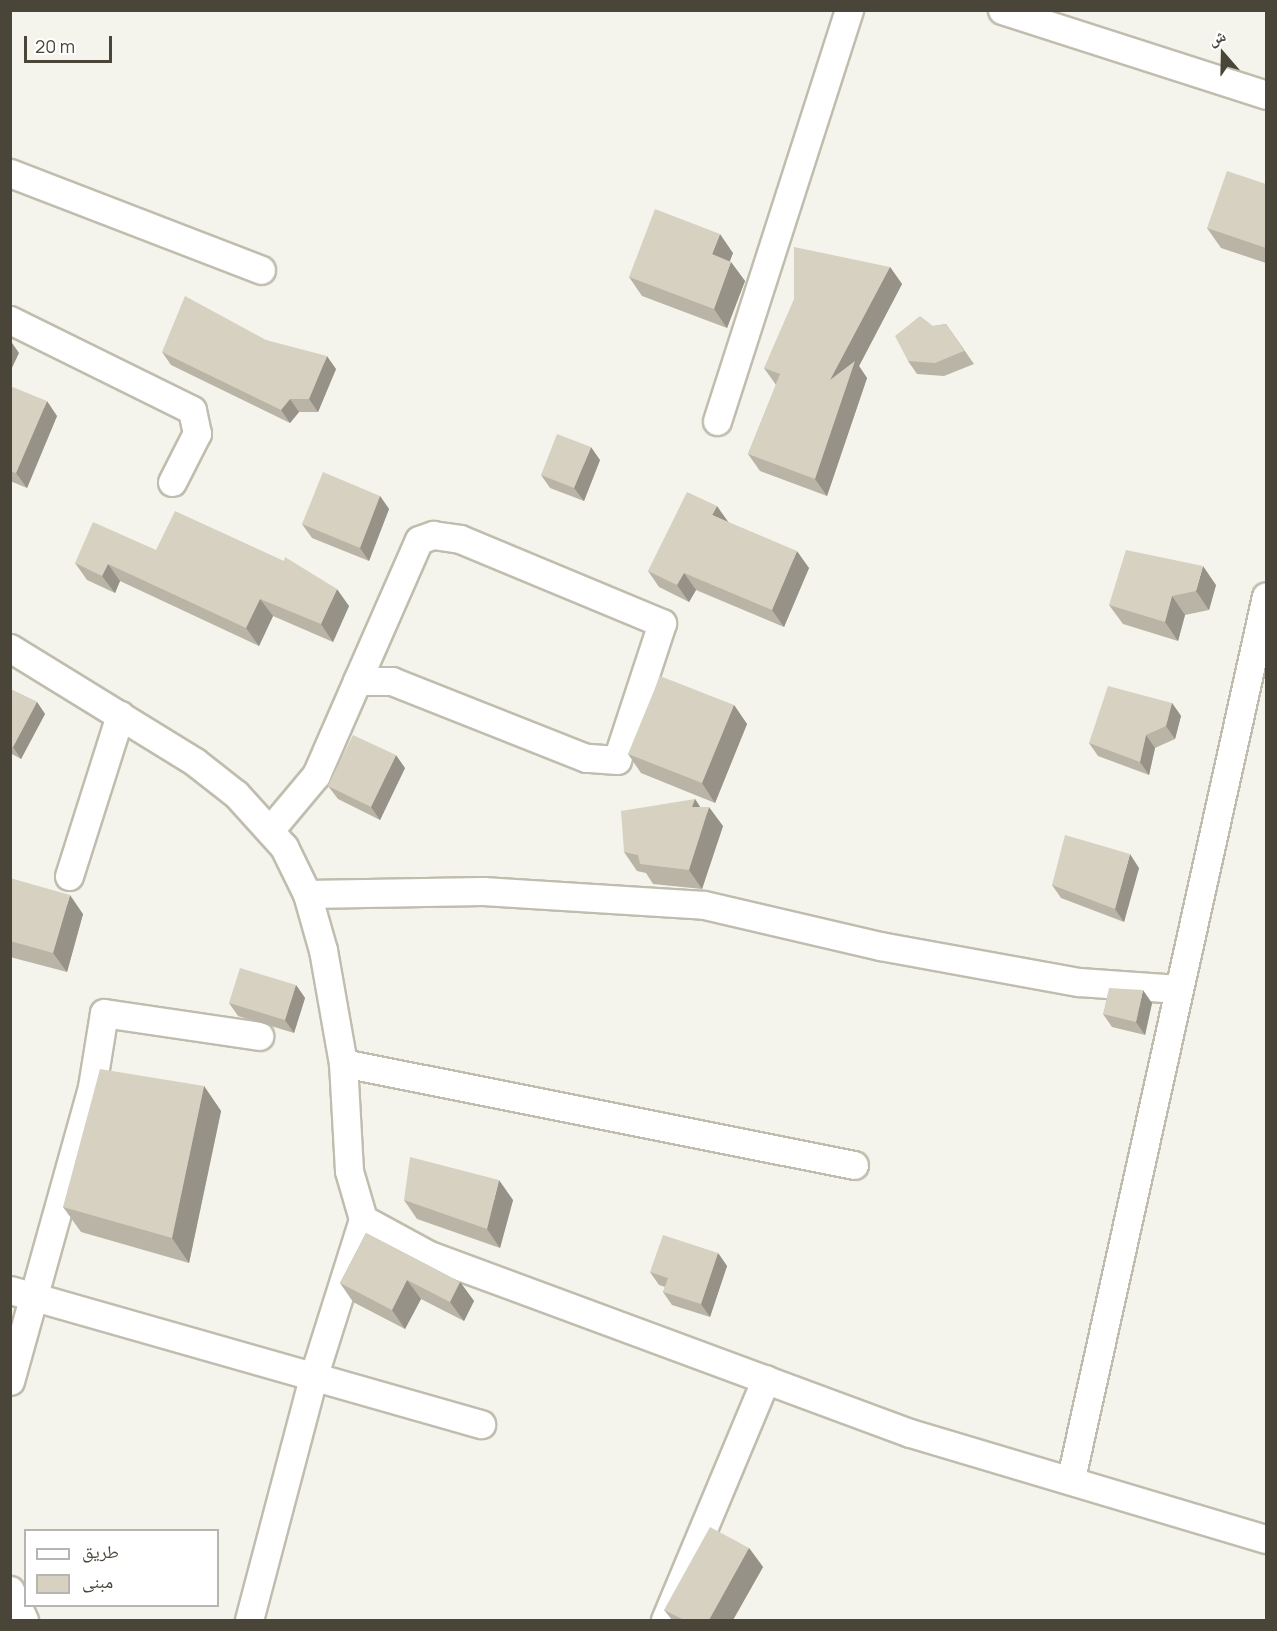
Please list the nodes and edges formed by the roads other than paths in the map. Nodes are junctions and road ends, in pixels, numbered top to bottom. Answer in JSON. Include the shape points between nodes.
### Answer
{"nodes":[{"id":1,"x":849,"y":10,"type":"edge"},
{"id":2,"x":1002,"y":10,"type":"edge"},
{"id":3,"x":1266,"y":95,"type":"edge"},
{"id":4,"x":10,"y":173,"type":"edge"},
{"id":5,"x":261,"y":270,"type":"dead end"},
{"id":6,"x":10,"y":320,"type":"edge"},
{"id":7,"x":717,"y":421,"type":"dead end"},
{"id":8,"x":172,"y":482,"type":"dead end"},
{"id":9,"x":1266,"y":596,"type":"edge"},
{"id":10,"x":10,"y":648,"type":"edge"},
{"id":11,"x":357,"y":681,"type":"junction"},
{"id":12,"x":120,"y":715,"type":"junction"},
{"id":13,"x":270,"y":830,"type":"junction"},
{"id":14,"x":69,"y":876,"type":"dead end"},
{"id":15,"x":307,"y":894,"type":"junction"},
{"id":16,"x":1179,"y":989,"type":"junction"},
{"id":17,"x":260,"y":1036,"type":"dead end"},
{"id":18,"x":343,"y":1063,"type":"junction"},
{"id":19,"x":854,"y":1165,"type":"dead end"},
{"id":20,"x":363,"y":1219,"type":"junction"},
{"id":21,"x":20,"y":1293,"type":"edge"},
{"id":22,"x":313,"y":1378,"type":"junction"},
{"id":23,"x":766,"y":1379,"type":"junction"},
{"id":24,"x":10,"y":1381,"type":"edge"},
{"id":25,"x":481,"y":1424,"type":"dead end"},
{"id":26,"x":1071,"y":1478,"type":"junction"},
{"id":27,"x":1266,"y":1539,"type":"edge"},
{"id":28,"x":10,"y":1590,"type":"edge"},
{"id":29,"x":24,"y":1620,"type":"edge"},
{"id":30,"x":249,"y":1620,"type":"edge"},
{"id":31,"x":665,"y":1620,"type":"edge"}],
"edges":[{"from":1,"to":7,"type":"street"},
{"from":2,"to":3,"type":"street"},
{"from":4,"to":5,"type":"street"},
{"from":6,"to":8,"type":"street","via":[[192,410],[197,433]]},
{"from":9,"to":16,"type":"street"},
{"from":10,"to":12,"type":"street"},
{"from":11,"to":11,"type":"street","via":[[419,540],[433,535],[460,539],[662,623],[617,760],[586,758],[392,681]]},
{"from":11,"to":13,"type":"street","via":[[316,775]]},
{"from":12,"to":13,"type":"street","via":[[195,762]]},
{"from":12,"to":14,"type":"street"},
{"from":13,"to":15,"type":"street"},
{"from":15,"to":16,"type":"street","via":[[483,891],[704,905],[880,946],[1078,982]]},
{"from":15,"to":18,"type":"street","via":[[323,950]]},
{"from":16,"to":26,"type":"street"},
{"from":17,"to":21,"type":"street","via":[[104,1013],[92,1087]]},
{"from":18,"to":19,"type":"street"},
{"from":18,"to":20,"type":"street","via":[[349,1171]]},
{"from":20,"to":22,"type":"street"},
{"from":20,"to":23,"type":"street","via":[[429,1255]]},
{"from":21,"to":22,"type":"street"},
{"from":21,"to":24,"type":"street"},
{"from":22,"to":25,"type":"street"},
{"from":22,"to":30,"type":"street"},
{"from":23,"to":26,"type":"street","via":[[910,1433]]},
{"from":23,"to":31,"type":"street"},
{"from":26,"to":27,"type":"street"},
{"from":28,"to":29,"type":"street"}]}
